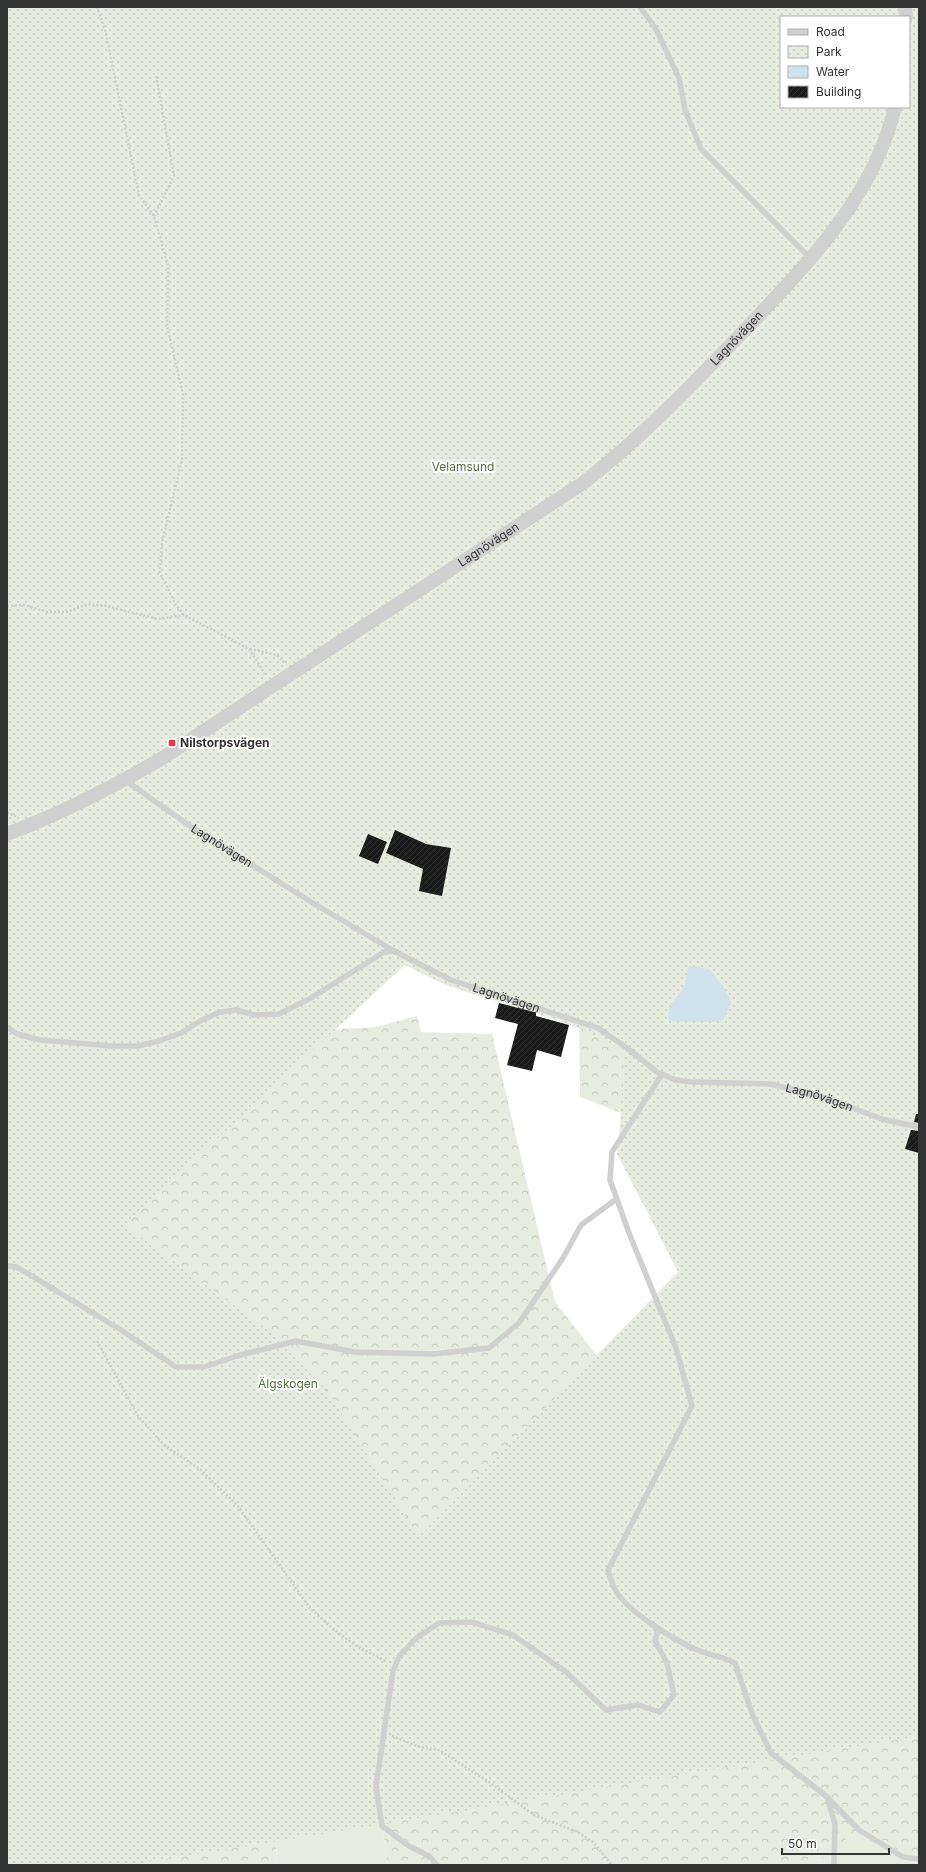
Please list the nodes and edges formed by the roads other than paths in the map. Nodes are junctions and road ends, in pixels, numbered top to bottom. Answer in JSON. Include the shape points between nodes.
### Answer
{"nodes":[{"id":1,"x":640,"y":7,"type":"edge"},
{"id":2,"x":895,"y":108,"type":"edge"},
{"id":3,"x":812,"y":259,"type":"junction"},
{"id":4,"x":125,"y":780,"type":"junction"},
{"id":5,"x":7,"y":834,"type":"edge"},
{"id":6,"x":394,"y":951,"type":"junction"},
{"id":7,"x":7,"y":1028,"type":"edge"},
{"id":8,"x":662,"y":1074,"type":"junction"},
{"id":9,"x":919,"y":1127,"type":"edge"},
{"id":10,"x":615,"y":1200,"type":"junction"},
{"id":11,"x":7,"y":1266,"type":"edge"},
{"id":12,"x":658,"y":1629,"type":"junction"},
{"id":13,"x":826,"y":1796,"type":"junction"},
{"id":14,"x":919,"y":1860,"type":"edge"},
{"id":15,"x":437,"y":1865,"type":"edge"},
{"id":16,"x":834,"y":1865,"type":"edge"}],
"edges":[{"from":1,"to":3,"type":"lane","via":[[656,29],[679,78],[685,110],[702,149]]},
{"from":2,"to":3,"type":"street","name":"Lagnövägen","via":[[880,154],[861,192]]},
{"from":3,"to":4,"type":"street","name":"Lagnövägen","via":[[677,400],[618,455],[583,483],[293,671],[236,711]]},
{"from":4,"to":5,"type":"street","name":"Lagnövägen","via":[[80,803]]},
{"from":4,"to":6,"type":"lane","name":"Lagnövägen","via":[[190,826]]},
{"from":6,"to":7,"type":"lane","via":[[384,952],[312,998],[279,1014],[254,1015],[237,1010],[220,1012],[181,1033],[138,1046],[40,1040],[17,1034]]},
{"from":6,"to":8,"type":"lane","name":"Lagnövägen","via":[[451,980],[598,1028]]},
{"from":8,"to":9,"type":"lane","name":"Lagnövägen","via":[[676,1080],[691,1082],[770,1084],[817,1095],[885,1120]]},
{"from":8,"to":10,"type":"lane","via":[[612,1152],[610,1180]]},
{"from":10,"to":11,"type":"lane","via":[[581,1225],[563,1258],[519,1323],[489,1348],[433,1354],[354,1352],[296,1341],[204,1367],[176,1367],[121,1330],[17,1267]]},
{"from":10,"to":12,"type":"lane","via":[[676,1348],[692,1406],[608,1570],[616,1591]]},
{"from":12,"to":13,"type":"lane","via":[[698,1650],[735,1663],[753,1716],[772,1753]]},
{"from":12,"to":15,"type":"lane","via":[[655,1641],[667,1663],[674,1695],[660,1712],[638,1705],[606,1710],[566,1672],[513,1635],[472,1622],[439,1623],[415,1639],[399,1657],[395,1666],[376,1786],[382,1826],[409,1846],[429,1856]]},
{"from":13,"to":14,"type":"lane","via":[[859,1830],[903,1857]]},
{"from":13,"to":16,"type":"lane","via":[[835,1824]]}]}
